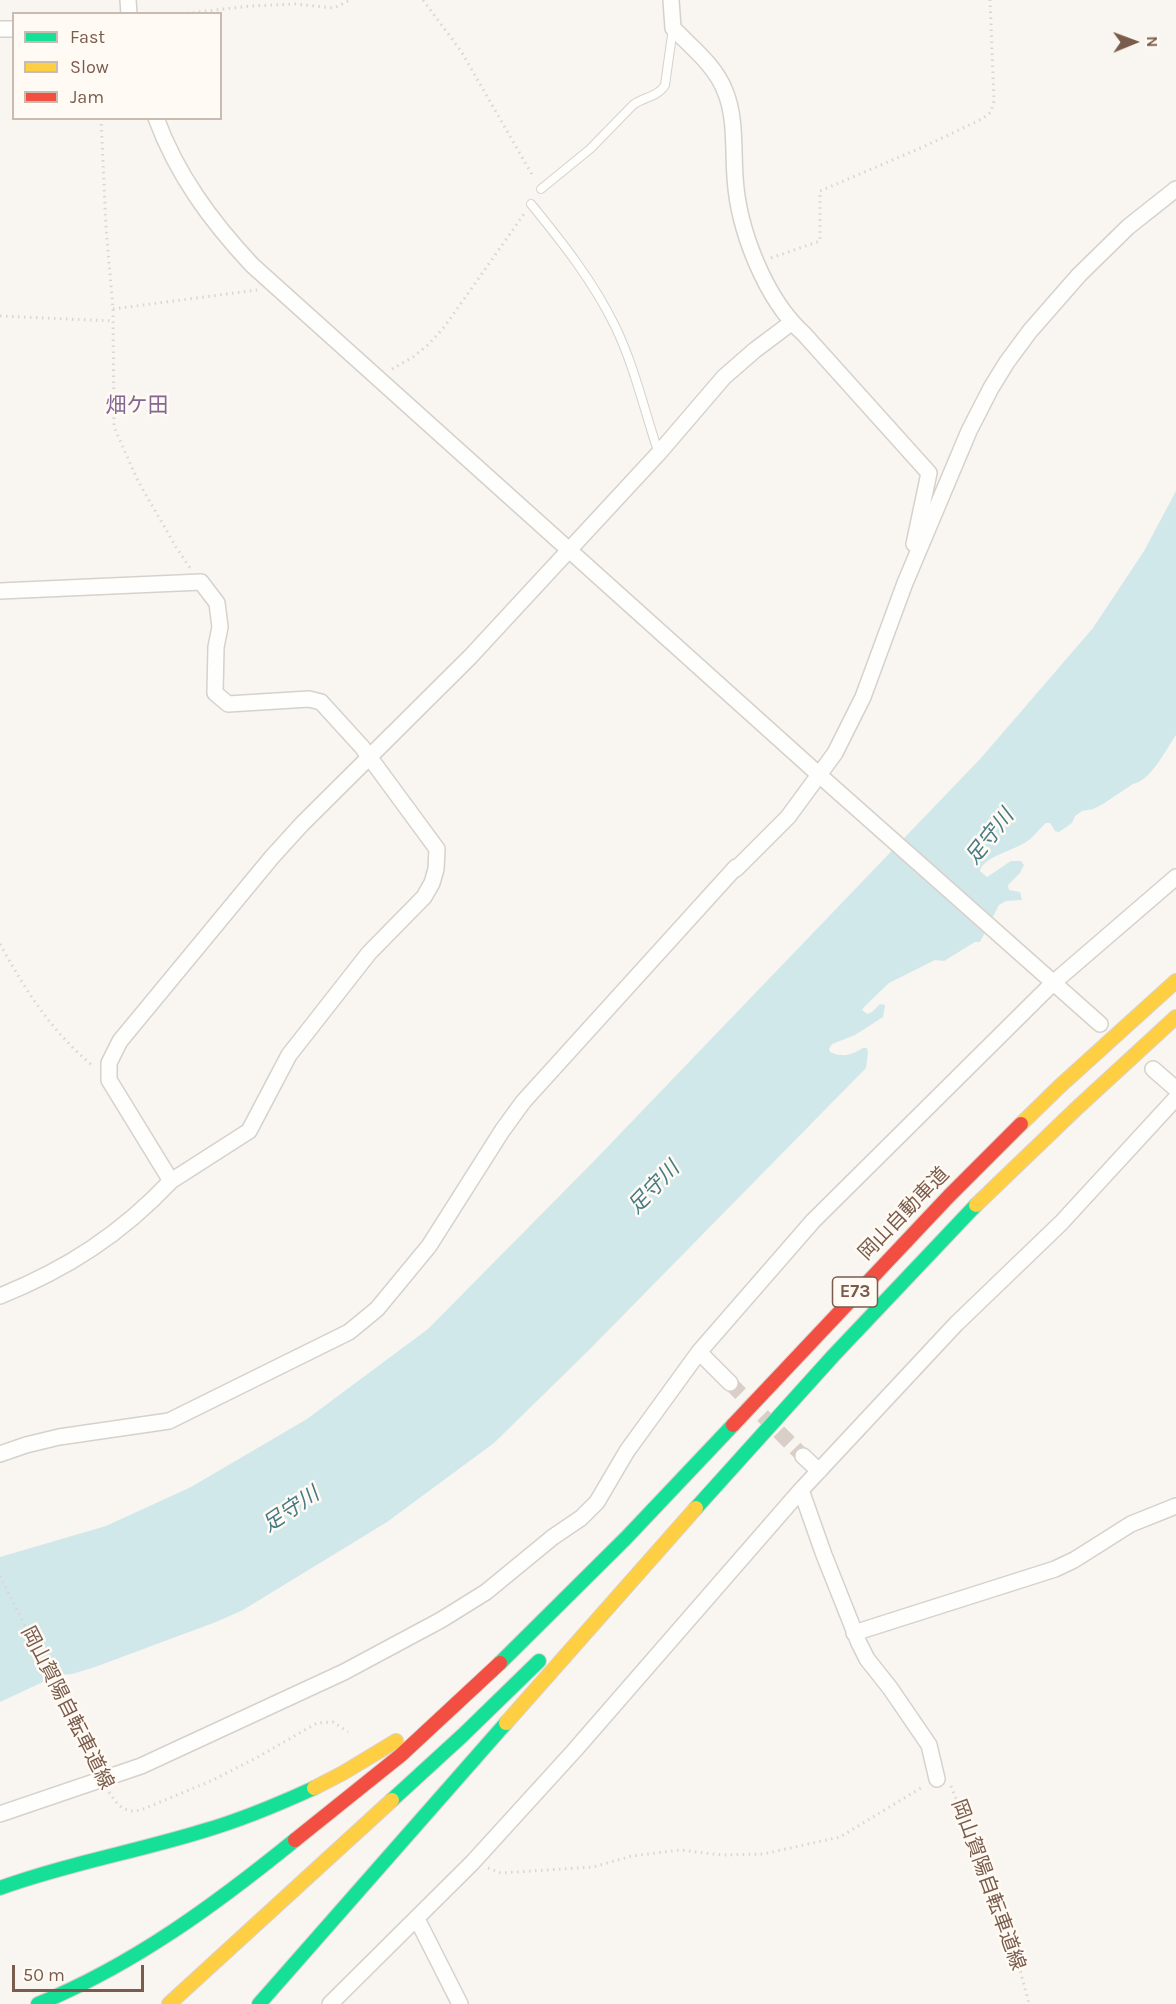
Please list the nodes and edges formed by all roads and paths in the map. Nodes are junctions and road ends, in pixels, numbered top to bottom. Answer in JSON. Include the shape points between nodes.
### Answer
{"nodes":[{"id":1,"x":350,"y":0,"type":"edge"},
{"id":2,"x":423,"y":0,"type":"edge"},
{"id":3,"x":671,"y":0,"type":"edge"},
{"id":4,"x":990,"y":0,"type":"edge"},
{"id":5,"x":198,"y":12,"type":"edge"},
{"id":6,"x":673,"y":27,"type":"junction"},
{"id":7,"x":102,"y":120,"type":"edge"},
{"id":8,"x":157,"y":120,"type":"edge"},
{"id":9,"x":541,"y":189,"type":"joint"},
{"id":10,"x":1176,"y":189,"type":"edge"},
{"id":11,"x":531,"y":204,"type":"joint"},
{"id":12,"x":755,"y":264,"type":"junction"},
{"id":13,"x":280,"y":289,"type":"junction"},
{"id":14,"x":113,"y":309,"type":"junction"},
{"id":15,"x":0,"y":316,"type":"edge"},
{"id":16,"x":113,"y":321,"type":"junction"},
{"id":17,"x":791,"y":323,"type":"junction"},
{"id":18,"x":377,"y":376,"type":"junction"},
{"id":19,"x":661,"y":450,"type":"junction"},
{"id":20,"x":568,"y":550,"type":"junction"},
{"id":21,"x":201,"y":582,"type":"junction"},
{"id":22,"x":905,"y":583,"type":"junction"},
{"id":23,"x":0,"y":591,"type":"edge"},
{"id":24,"x":370,"y":757,"type":"junction"},
{"id":25,"x":823,"y":778,"type":"junction"},
{"id":26,"x":1176,"y":877,"type":"edge"},
{"id":27,"x":0,"y":944,"type":"edge"},
{"id":28,"x":1048,"y":979,"type":"junction"},
{"id":29,"x":1176,"y":981,"type":"edge"},
{"id":30,"x":1176,"y":1017,"type":"edge"},
{"id":31,"x":1101,"y":1024,"type":"dead end"},
{"id":32,"x":1153,"y":1069,"type":"dead end"},
{"id":33,"x":109,"y":1071,"type":"junction"},
{"id":34,"x":1176,"y":1089,"type":"edge"},
{"id":35,"x":1176,"y":1098,"type":"edge"},
{"id":36,"x":171,"y":1181,"type":"junction"},
{"id":37,"x":0,"y":1296,"type":"edge"},
{"id":38,"x":699,"y":1352,"type":"junction"},
{"id":39,"x":730,"y":1383,"type":"tunnel mouth"},
{"id":40,"x":0,"y":1454,"type":"edge"},
{"id":41,"x":803,"y":1456,"type":"tunnel mouth"},
{"id":42,"x":819,"y":1471,"type":"junction"},
{"id":43,"x":801,"y":1490,"type":"junction"},
{"id":44,"x":1176,"y":1506,"type":"edge"},
{"id":45,"x":665,"y":1540,"type":"junction"},
{"id":46,"x":0,"y":1576,"type":"edge"},
{"id":47,"x":548,"y":1618,"type":"junction"},
{"id":48,"x":854,"y":1633,"type":"junction"},
{"id":49,"x":564,"y":1637,"type":"dead end"},
{"id":50,"x":547,"y":1653,"type":"dead end"},
{"id":51,"x":348,"y":1732,"type":"dead end"},
{"id":52,"x":937,"y":1779,"type":"junction"},
{"id":53,"x":102,"y":1780,"type":"junction"},
{"id":54,"x":0,"y":1814,"type":"edge"},
{"id":55,"x":472,"y":1863,"type":"junction"},
{"id":56,"x":0,"y":1888,"type":"edge"},
{"id":57,"x":417,"y":1919,"type":"junction"},
{"id":58,"x":38,"y":2004,"type":"edge"},
{"id":59,"x":169,"y":2004,"type":"edge"},
{"id":60,"x":259,"y":2004,"type":"edge"},
{"id":61,"x":330,"y":2004,"type":"edge"},
{"id":62,"x":460,"y":2004,"type":"edge"},
{"id":63,"x":1029,"y":2004,"type":"edge"}],
"edges":[{"from":1,"to":5,"type":"path","via":[[333,8],[296,4]]},
{"from":2,"to":9,"type":"path","via":[[461,51]]},
{"from":3,"to":6,"type":"street"},
{"from":4,"to":12,"type":"path","via":[[994,101],[991,112],[923,147],[820,191],[820,241]]},
{"from":6,"to":9,"type":"lane","via":[[665,85],[660,92],[639,100],[590,149]]},
{"from":6,"to":12,"type":"street","via":[[714,69],[726,92],[737,200]]},
{"from":7,"to":14,"type":"path"},
{"from":8,"to":13,"type":"street","via":[[180,173],[201,204],[245,258]]},
{"from":10,"to":22,"type":"street","via":[[1128,227],[1079,274],[1007,362],[969,431]]},
{"from":11,"to":18,"type":"path","via":[[429,345]]},
{"from":11,"to":19,"type":"lane","via":[[590,282],[615,326]]},
{"from":12,"to":17,"type":"street"},
{"from":13,"to":14,"type":"path"},
{"from":13,"to":18,"type":"street"},
{"from":14,"to":16,"type":"path"},
{"from":15,"to":16,"type":"path"},
{"from":16,"to":21,"type":"path","via":[[114,427],[138,481]]},
{"from":17,"to":19,"type":"street","via":[[724,377]]},
{"from":17,"to":22,"type":"street","via":[[929,473]]},
{"from":18,"to":20,"type":"street"},
{"from":19,"to":20,"type":"street"},
{"from":20,"to":24,"type":"street","via":[[470,657]]},
{"from":20,"to":25,"type":"street"},
{"from":21,"to":23,"type":"street"},
{"from":21,"to":24,"type":"street","via":[[217,603],[220,627],[216,693],[228,704],[309,699],[321,702]]},
{"from":22,"to":25,"type":"street","via":[[862,697]]},
{"from":24,"to":33,"type":"street","via":[[272,857],[120,1041]]},
{"from":24,"to":36,"type":"street","via":[[437,849],[432,883],[424,897],[369,953],[289,1055],[249,1131]]},
{"from":25,"to":28,"type":"street"},
{"from":25,"to":40,"type":"street","via":[[736,867],[524,1102],[429,1246],[362,1322],[169,1421],[59,1437]]},
{"from":26,"to":28,"type":"street"},
{"from":27,"to":33,"type":"path","via":[[49,1022],[96,1069]]},
{"from":28,"to":31,"type":"street"},
{"from":28,"to":38,"type":"street","via":[[813,1221]]},
{"from":29,"to":47,"type":"highway","name":"岡山自動車道","number":"E73","via":[[1086,1061],[896,1248],[642,1523]]},
{"from":30,"to":45,"type":"highway","number":"E73","via":[[1017,1165],[917,1265]]},
{"from":32,"to":34,"type":"street"},
{"from":33,"to":36,"type":"street","via":[[110,1080]]},
{"from":35,"to":42,"type":"street","via":[[1061,1223],[956,1324]]},
{"from":36,"to":37,"type":"street","via":[[131,1220],[91,1250]]},
{"from":38,"to":39,"type":"street"},
{"from":38,"to":53,"type":"street","via":[[627,1451],[597,1502],[486,1592],[344,1672],[141,1766]]},
{"from":41,"to":42,"type":"street"},
{"from":42,"to":43,"type":"street"},
{"from":43,"to":48,"type":"street"},
{"from":43,"to":55,"type":"street"},
{"from":44,"to":48,"type":"street","via":[[1131,1524],[1054,1569]]},
{"from":45,"to":49,"type":"highway"},
{"from":45,"to":60,"type":"highway"},
{"from":46,"to":53,"type":"path","name":"岡山賀陽自転車道線"},
{"from":47,"to":56,"type":"highway","via":[[417,1727],[315,1789],[210,1829]]},
{"from":47,"to":58,"type":"highway","via":[[426,1734],[297,1840],[165,1937],[84,1984]]},
{"from":48,"to":52,"type":"street","via":[[867,1659],[929,1745]]},
{"from":50,"to":59,"type":"highway"},
{"from":51,"to":53,"type":"path","name":"岡山賀陽自転車道線","via":[[333,1722],[317,1723],[213,1780],[135,1811],[119,1806]]},
{"from":52,"to":55,"type":"path","name":"岡山賀陽自転車道線","via":[[840,1837],[763,1854],[680,1850],[632,1856],[593,1867],[501,1873]]},
{"from":52,"to":63,"type":"path","name":"岡山賀陽自転車道線","via":[[952,1787],[1012,1943]]},
{"from":53,"to":54,"type":"street"},
{"from":55,"to":57,"type":"street"},
{"from":57,"to":61,"type":"street"},
{"from":57,"to":62,"type":"street"}]}
